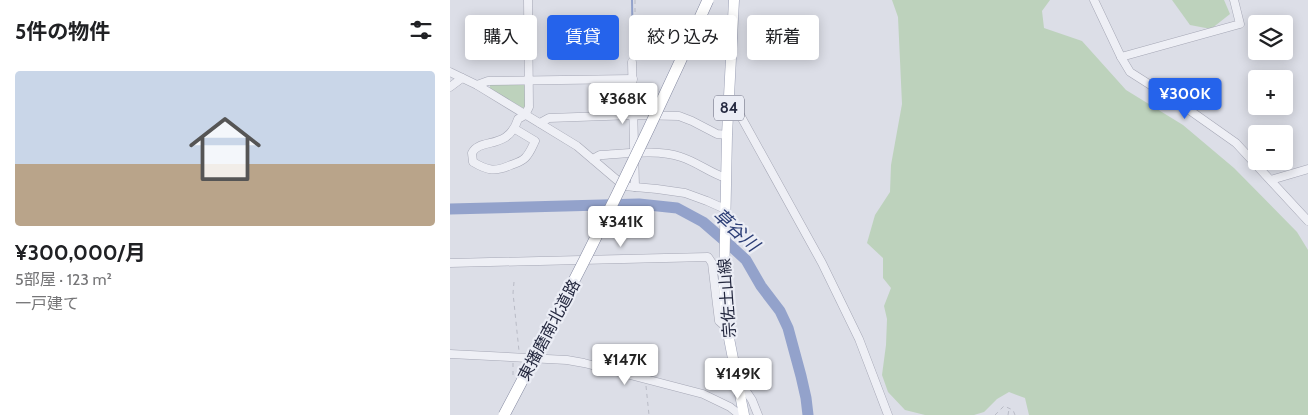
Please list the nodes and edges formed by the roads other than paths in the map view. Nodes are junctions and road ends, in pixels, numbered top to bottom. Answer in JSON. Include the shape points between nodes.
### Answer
{"nodes":[{"id":1,"x":528,"y":0,"type":"edge"},
{"id":2,"x":708,"y":0,"type":"edge"},
{"id":3,"x":716,"y":0,"type":"edge"},
{"id":4,"x":734,"y":0,"type":"edge"},
{"id":5,"x":1094,"y":0,"type":"edge"},
{"id":6,"x":1234,"y":0,"type":"edge"},
{"id":7,"x":1121,"y":58,"type":"junction"},
{"id":8,"x":632,"y":62,"type":"road end"},
{"id":9,"x":450,"y":72,"type":"edge"},
{"id":10,"x":462,"y":78,"type":"junction"},
{"id":11,"x":633,"y":78,"type":"junction"},
{"id":12,"x":529,"y":80,"type":"junction"},
{"id":13,"x":476,"y":85,"type":"junction"},
{"id":14,"x":450,"y":86,"type":"edge"},
{"id":15,"x":730,"y":95,"type":"junction"},
{"id":16,"x":525,"y":115,"type":"junction"},
{"id":17,"x":634,"y":116,"type":"junction"},
{"id":18,"x":540,"y":123,"type":"junction"},
{"id":19,"x":515,"y":129,"type":"junction"},
{"id":20,"x":727,"y":135,"type":"junction"},
{"id":21,"x":635,"y":154,"type":"junction"},
{"id":22,"x":593,"y":159,"type":"junction"},
{"id":23,"x":1308,"y":169,"type":"edge"},
{"id":24,"x":726,"y":178,"type":"junction"},
{"id":25,"x":1271,"y":180,"type":"junction"},
{"id":26,"x":635,"y":187,"type":"junction"},
{"id":27,"x":725,"y":213,"type":"junction"},
{"id":28,"x":1308,"y":221,"type":"edge"},
{"id":29,"x":450,"y":263,"type":"edge"},
{"id":30,"x":727,"y":328,"type":"junction"},
{"id":31,"x":450,"y":354,"type":"edge"},
{"id":32,"x":736,"y":376,"type":"junction"},
{"id":33,"x":504,"y":415,"type":"edge"},
{"id":34,"x":512,"y":415,"type":"edge"},
{"id":35,"x":740,"y":415,"type":"edge"},
{"id":36,"x":744,"y":415,"type":"edge"},
{"id":37,"x":758,"y":415,"type":"edge"},
{"id":38,"x":888,"y":415,"type":"edge"}],
"edges":[{"from":1,"to":12,"type":"street"},
{"from":2,"to":33,"type":"highway","name":"東播磨南北道路","bridge":true,"via":[[626,178]]},
{"from":3,"to":34,"type":"highway","name":"東播磨南北道路","via":[[632,182]]},
{"from":4,"to":15,"type":"main road","name":"宗佐土山線","number":"84"},
{"from":5,"to":7,"type":"street"},
{"from":6,"to":7,"type":"street","via":[[1240,24]]},
{"from":7,"to":25,"type":"street","via":[[1130,72],[1236,143]]},
{"from":8,"to":11,"type":"street"},
{"from":9,"to":10,"type":"street"},
{"from":10,"to":13,"type":"street"},
{"from":10,"to":14,"type":"street"},
{"from":11,"to":12,"type":"street"},
{"from":11,"to":17,"type":"street"},
{"from":12,"to":13,"type":"street","via":[[488,81]]},
{"from":12,"to":16,"type":"street","via":[[530,107]]},
{"from":13,"to":16,"type":"street"},
{"from":15,"to":20,"type":"main road","name":"宗佐土山線","number":"84"},
{"from":15,"to":38,"type":"street","via":[[822,263],[859,339]]},
{"from":16,"to":18,"type":"street"},
{"from":16,"to":19,"type":"street","via":[[518,120]]},
{"from":17,"to":18,"type":"street","via":[[549,118]]},
{"from":17,"to":20,"type":"street","via":[[679,116]]},
{"from":17,"to":21,"type":"street"},
{"from":18,"to":22,"type":"street"},
{"from":19,"to":19,"type":"street","via":[[502,140],[476,147],[472,154],[473,162],[492,170],[523,160],[535,141]]},
{"from":20,"to":24,"type":"main road","name":"宗佐土山線","number":"84"},
{"from":21,"to":22,"type":"street","via":[[600,155]]},
{"from":21,"to":24,"type":"street","via":[[682,157]]},
{"from":21,"to":26,"type":"street"},
{"from":22,"to":26,"type":"street","via":[[624,186]]},
{"from":23,"to":25,"type":"street"},
{"from":24,"to":27,"type":"main road","name":"宗佐土山線","number":"84"},
{"from":25,"to":28,"type":"street"},
{"from":26,"to":27,"type":"street","via":[[685,193]]},
{"from":27,"to":30,"type":"main road","name":"宗佐土山線","number":"84"},
{"from":29,"to":30,"type":"street","via":[[708,257],[712,263],[719,321]]},
{"from":30,"to":32,"type":"main road","name":"宗佐土山線","number":"84"},
{"from":31,"to":35,"type":"street","via":[[576,361],[703,394]]},
{"from":32,"to":36,"type":"main road","name":"宗佐土山線","number":"84"},
{"from":32,"to":37,"type":"street"}]}
